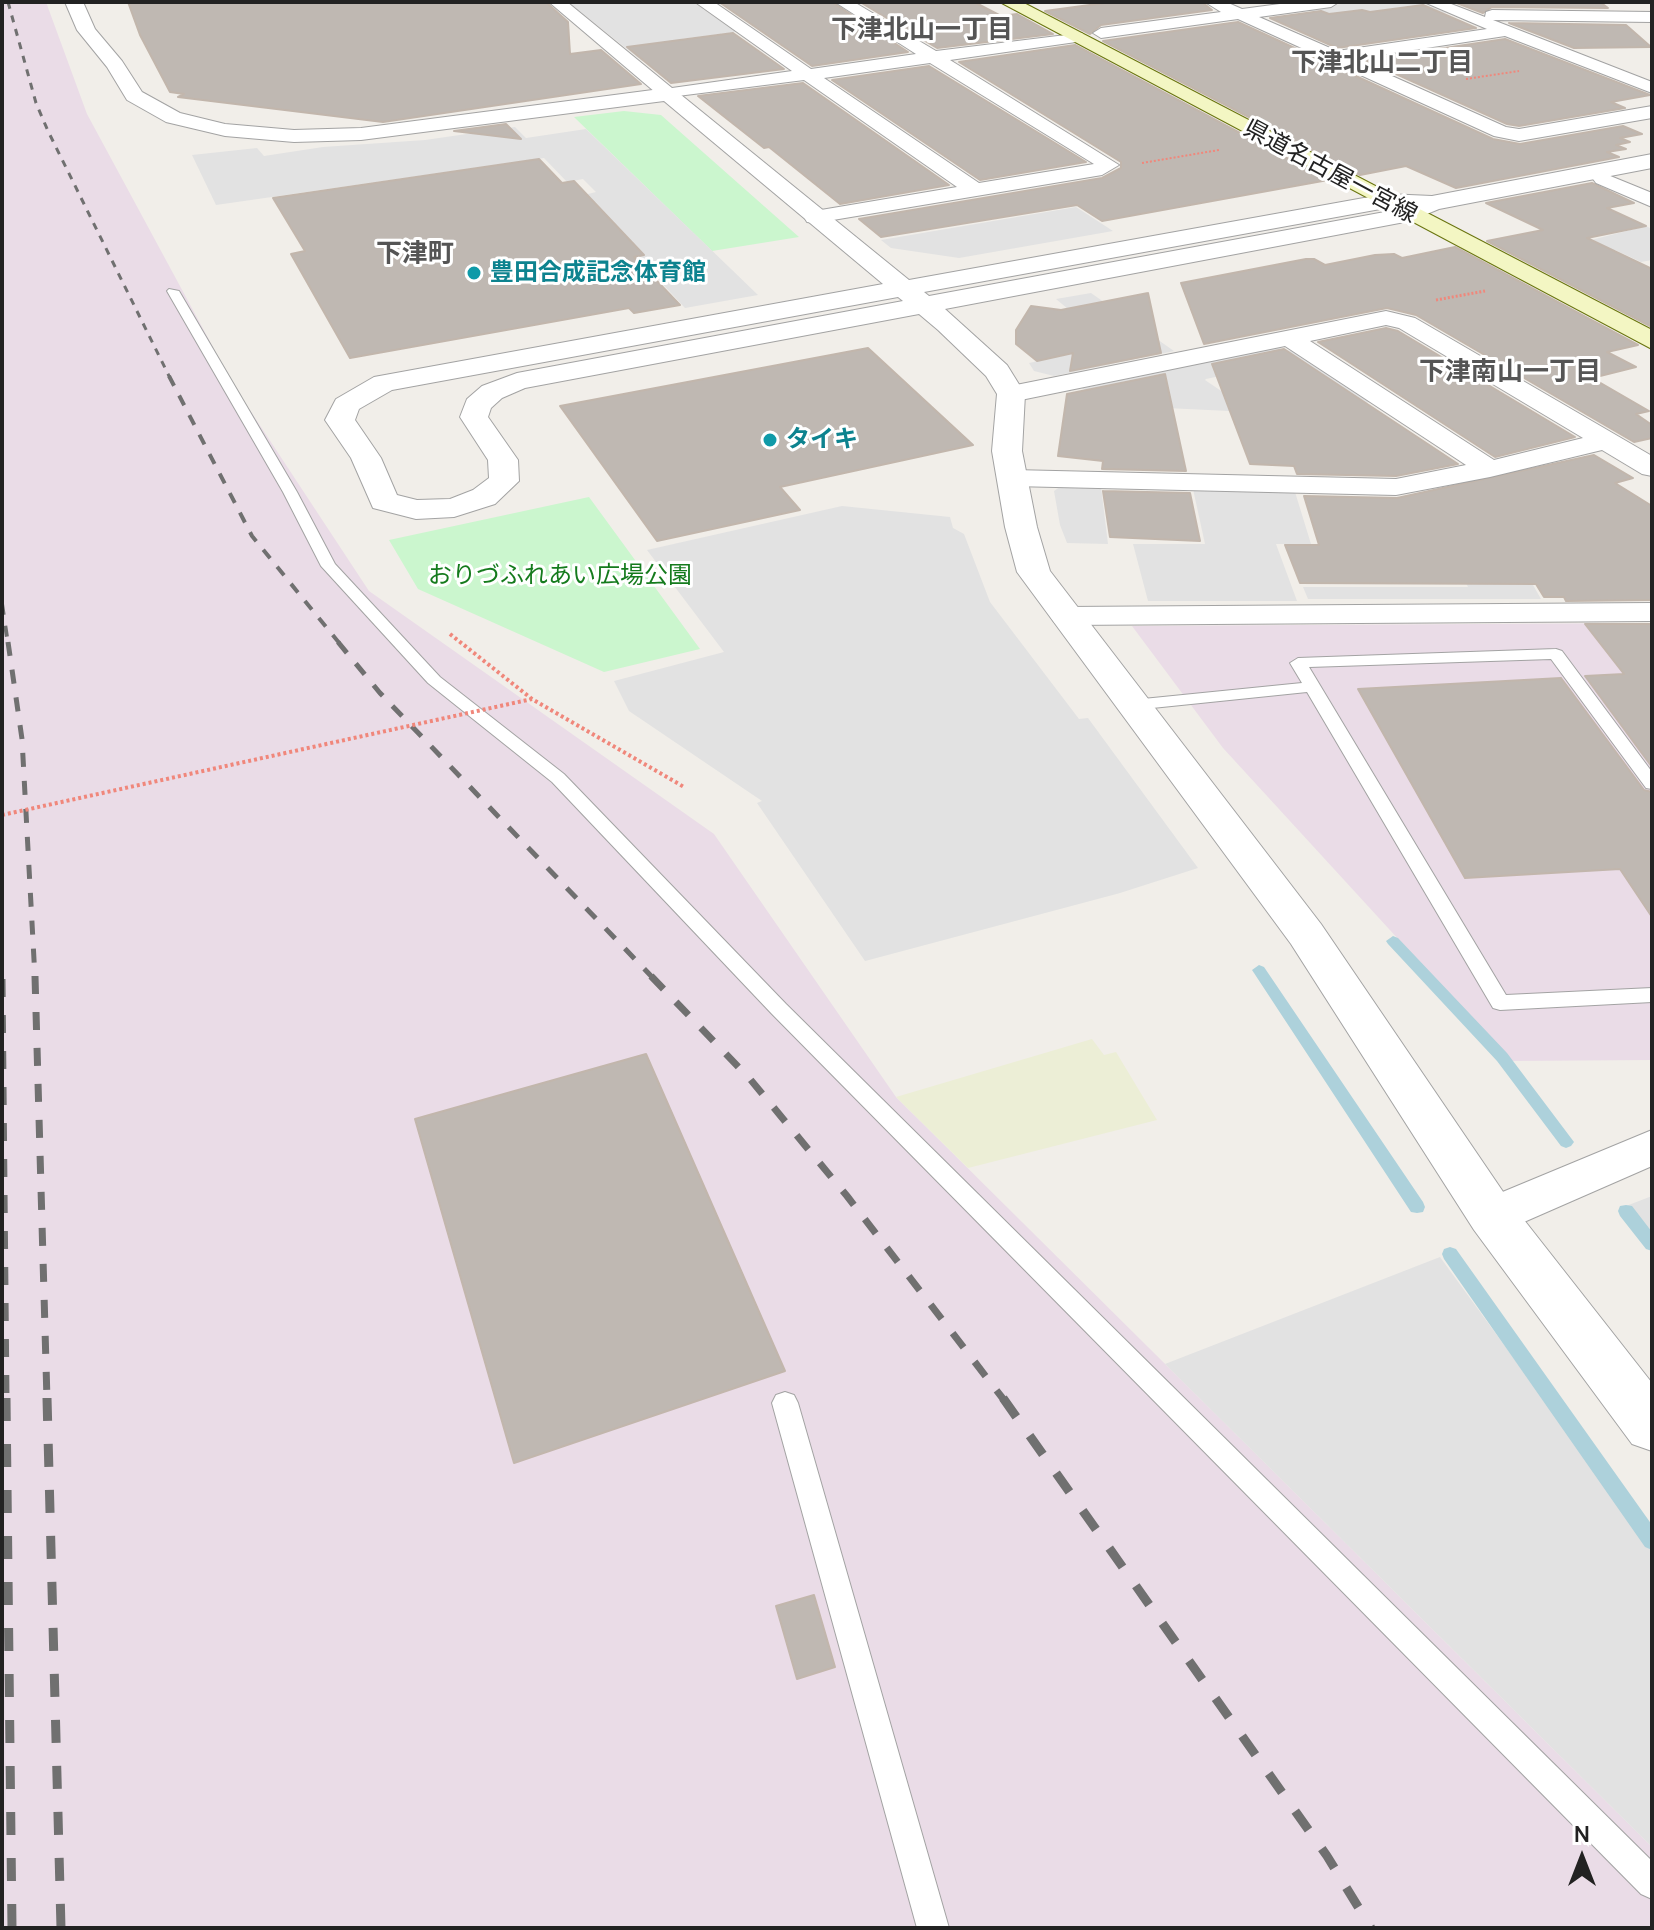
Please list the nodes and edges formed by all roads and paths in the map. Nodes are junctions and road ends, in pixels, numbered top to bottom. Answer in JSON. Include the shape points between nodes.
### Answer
{"nodes":[{"id":1,"x":74,"y":2,"type":"edge"},
{"id":2,"x":557,"y":2,"type":"edge"},
{"id":3,"x":703,"y":2,"type":"edge"},
{"id":4,"x":843,"y":2,"type":"edge"},
{"id":5,"x":1009,"y":2,"type":"edge"},
{"id":6,"x":1040,"y":2,"type":"edge"},
{"id":7,"x":1213,"y":2,"type":"edge"},
{"id":8,"x":1331,"y":2,"type":"edge"},
{"id":9,"x":1432,"y":2,"type":"edge"},
{"id":10,"x":1240,"y":14,"type":"junction"},
{"id":11,"x":1464,"y":15,"type":"junction"},
{"id":12,"x":1652,"y":17,"type":"edge"},
{"id":13,"x":1506,"y":31,"type":"junction"},
{"id":14,"x":1101,"y":33,"type":"junction"},
{"id":15,"x":1076,"y":37,"type":"junction"},
{"id":16,"x":933,"y":57,"type":"junction"},
{"id":17,"x":1334,"y":57,"type":"junction"},
{"id":18,"x":1583,"y":61,"type":"junction"},
{"id":19,"x":809,"y":75,"type":"junction"},
{"id":20,"x":1652,"y":88,"type":"edge"},
{"id":21,"x":1405,"y":89,"type":"junction"},
{"id":22,"x":668,"y":94,"type":"junction"},
{"id":23,"x":1652,"y":112,"type":"edge"},
{"id":24,"x":1224,"y":150,"type":"dead end"},
{"id":25,"x":1652,"y":161,"type":"edge"},
{"id":26,"x":1102,"y":169,"type":"junction"},
{"id":27,"x":1603,"y":179,"type":"dead end"},
{"id":28,"x":975,"y":190,"type":"junction"},
{"id":29,"x":1386,"y":201,"type":"junction"},
{"id":30,"x":1652,"y":201,"type":"edge"},
{"id":31,"x":1421,"y":208,"type":"junction"},
{"id":32,"x":815,"y":217,"type":"junction"},
{"id":33,"x":1529,"y":251,"type":"dead end"},
{"id":34,"x":1497,"y":288,"type":"dead end"},
{"id":35,"x":173,"y":291,"type":"dead end"},
{"id":36,"x":912,"y":297,"type":"junction"},
{"id":37,"x":1386,"y":318,"type":"junction"},
{"id":38,"x":1289,"y":338,"type":"junction"},
{"id":39,"x":1652,"y":341,"type":"edge"},
{"id":40,"x":1011,"y":394,"type":"junction"},
{"id":41,"x":1606,"y":441,"type":"junction"},
{"id":42,"x":1652,"y":468,"type":"edge"},
{"id":43,"x":1490,"y":469,"type":"junction"},
{"id":44,"x":1013,"y":478,"type":"junction"},
{"id":45,"x":1652,"y":612,"type":"edge"},
{"id":46,"x":1066,"y":616,"type":"junction"},
{"id":47,"x":450,"y":634,"type":"dead end"},
{"id":48,"x":1312,"y":687,"type":"junction"},
{"id":49,"x":532,"y":699,"type":"junction"},
{"id":50,"x":1133,"y":705,"type":"junction"},
{"id":51,"x":1652,"y":784,"type":"edge"},
{"id":52,"x":684,"y":787,"type":"dead end"},
{"id":53,"x":2,"y":815,"type":"edge"},
{"id":54,"x":1652,"y":995,"type":"edge"},
{"id":55,"x":1652,"y":1147,"type":"edge"},
{"id":56,"x":1492,"y":1216,"type":"junction"},
{"id":57,"x":785,"y":1403,"type":"dead end"},
{"id":58,"x":1652,"y":1426,"type":"edge"},
{"id":59,"x":1652,"y":1883,"type":"edge"},
{"id":60,"x":933,"y":1928,"type":"edge"}],
"edges":[{"from":1,"to":22,"type":"street","via":[[86,30],[134,96],[173,118],[225,130],[361,134]]},
{"from":2,"to":22,"type":"street"},
{"from":3,"to":19,"type":"street"},
{"from":4,"to":16,"type":"street"},
{"from":5,"to":15,"type":"main road","name":"県道名古屋一宮線"},
{"from":6,"to":14,"type":"main road","name":"県道名古屋一宮線"},
{"from":7,"to":10,"type":"street"},
{"from":8,"to":10,"type":"street"},
{"from":9,"to":11,"type":"street"},
{"from":10,"to":14,"type":"street"},
{"from":10,"to":17,"type":"street"},
{"from":11,"to":12,"type":"street"},
{"from":11,"to":13,"type":"street"},
{"from":13,"to":17,"type":"street"},
{"from":13,"to":18,"type":"street"},
{"from":14,"to":31,"type":"main road","name":"県道名古屋一宮線"},
{"from":15,"to":16,"type":"street"},
{"from":15,"to":29,"type":"main road","name":"県道名古屋一宮線"},
{"from":16,"to":19,"type":"street"},
{"from":16,"to":26,"type":"street","via":[[1109,165]]},
{"from":17,"to":21,"type":"street"},
{"from":18,"to":20,"type":"street"},
{"from":18,"to":21,"type":"path"},
{"from":19,"to":22,"type":"street"},
{"from":19,"to":28,"type":"street"},
{"from":21,"to":23,"type":"street","via":[[1519,135]]},
{"from":22,"to":32,"type":"street"},
{"from":24,"to":26,"type":"path"},
{"from":25,"to":31,"type":"street"},
{"from":26,"to":28,"type":"street"},
{"from":27,"to":30,"type":"street"},
{"from":28,"to":32,"type":"street"},
{"from":29,"to":31,"type":"street"},
{"from":29,"to":36,"type":"street"},
{"from":31,"to":33,"type":"main road","name":"県道名古屋一宮線"},
{"from":31,"to":36,"type":"street"},
{"from":31,"to":39,"type":"main road","name":"県道名古屋一宮線"},
{"from":32,"to":36,"type":"street"},
{"from":34,"to":37,"type":"path","via":[[1411,305]]},
{"from":35,"to":59,"type":"lane","via":[[329,566],[423,669],[558,778],[779,1009]]},
{"from":36,"to":36,"type":"street","via":[[517,381],[492,392],[477,405],[474,417],[503,460],[504,481],[484,497],[454,508],[416,510],[384,501],[366,458],[340,420],[346,405],[384,383]]},
{"from":36,"to":40,"type":"street","via":[[997,371]]},
{"from":37,"to":38,"type":"street"},
{"from":37,"to":41,"type":"street","via":[[1407,323]]},
{"from":38,"to":40,"type":"street"},
{"from":38,"to":43,"type":"street"},
{"from":40,"to":44,"type":"street","via":[[1007,451]]},
{"from":41,"to":42,"type":"street"},
{"from":41,"to":43,"type":"street"},
{"from":43,"to":44,"type":"street","via":[[1396,487]]},
{"from":44,"to":46,"type":"street","via":[[1034,572]]},
{"from":45,"to":46,"type":"street"},
{"from":46,"to":50,"type":"street"},
{"from":47,"to":49,"type":"path"},
{"from":48,"to":50,"type":"lane"},
{"from":48,"to":51,"type":"lane","via":[[1298,663],[1556,654]]},
{"from":48,"to":54,"type":"lane","via":[[1500,1003]]},
{"from":49,"to":52,"type":"path"},
{"from":49,"to":53,"type":"path","bridge":true},
{"from":50,"to":56,"type":"street","via":[[1306,934]]},
{"from":55,"to":56,"type":"street"},
{"from":56,"to":58,"type":"street"},
{"from":57,"to":60,"type":"lane"}]}
